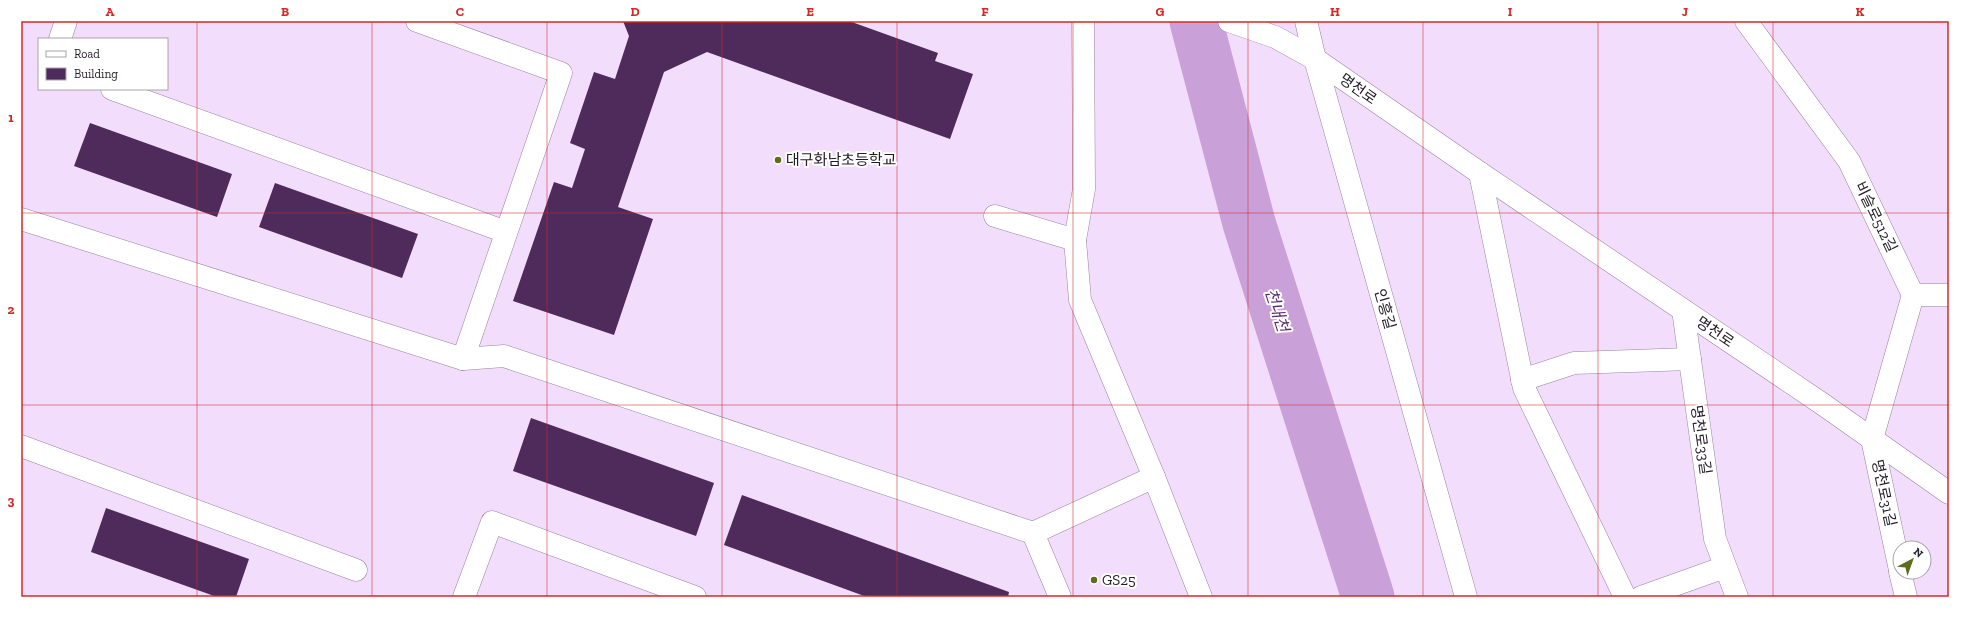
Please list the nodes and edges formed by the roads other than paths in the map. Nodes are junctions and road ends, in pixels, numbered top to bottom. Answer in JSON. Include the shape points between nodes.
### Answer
{"nodes":[{"id":1,"x":66,"y":21,"type":"edge"},
{"id":2,"x":417,"y":21,"type":"edge"},
{"id":3,"x":1083,"y":21,"type":"edge"},
{"id":4,"x":1229,"y":21,"type":"edge"},
{"id":5,"x":1306,"y":21,"type":"edge"},
{"id":6,"x":1746,"y":21,"type":"edge"},
{"id":7,"x":60,"y":38,"type":"edge"},
{"id":8,"x":1315,"y":59,"type":"junction"},
{"id":9,"x":115,"y":90,"type":"edge"},
{"id":10,"x":1480,"y":173,"type":"junction"},
{"id":11,"x":995,"y":216,"type":"dead end"},
{"id":12,"x":21,"y":218,"type":"edge"},
{"id":13,"x":506,"y":232,"type":"junction"},
{"id":14,"x":1075,"y":240,"type":"junction"},
{"id":15,"x":1913,"y":295,"type":"junction"},
{"id":16,"x":1949,"y":295,"type":"edge"},
{"id":17,"x":1684,"y":310,"type":"junction"},
{"id":18,"x":463,"y":359,"type":"junction"},
{"id":19,"x":1690,"y":359,"type":"junction"},
{"id":20,"x":1522,"y":380,"type":"junction"},
{"id":21,"x":1872,"y":439,"type":"junction"},
{"id":22,"x":21,"y":446,"type":"edge"},
{"id":23,"x":1154,"y":477,"type":"junction"},
{"id":24,"x":1949,"y":493,"type":"edge"},
{"id":25,"x":1033,"y":533,"type":"junction"},
{"id":26,"x":1893,"y":540,"type":"edge"},
{"id":27,"x":1725,"y":567,"type":"junction"},
{"id":28,"x":356,"y":570,"type":"dead end"},
{"id":29,"x":1902,"y":580,"type":"edge"},
{"id":30,"x":464,"y":597,"type":"edge"},
{"id":31,"x":695,"y":597,"type":"edge"},
{"id":32,"x":1060,"y":597,"type":"edge"},
{"id":33,"x":1201,"y":597,"type":"edge"},
{"id":34,"x":1466,"y":597,"type":"edge"},
{"id":35,"x":1625,"y":597,"type":"edge"},
{"id":36,"x":1641,"y":597,"type":"edge"},
{"id":37,"x":1736,"y":597,"type":"edge"},
{"id":38,"x":1906,"y":597,"type":"edge"}],
"edges":[{"from":1,"to":7,"type":"street"},
{"from":2,"to":13,"type":"street","via":[[561,73]]},
{"from":3,"to":14,"type":"street","via":[[1084,189]]},
{"from":4,"to":8,"type":"street","name":"명천로","via":[[1275,37]]},
{"from":5,"to":8,"type":"street","name":"인흥길"},
{"from":6,"to":15,"type":"street","name":"비슬로512길","via":[[1849,161]]},
{"from":8,"to":10,"type":"street","name":"명천로"},
{"from":8,"to":34,"type":"street","name":"인흥길"},
{"from":9,"to":13,"type":"street"},
{"from":10,"to":17,"type":"street","name":"명천로"},
{"from":10,"to":20,"type":"street"},
{"from":11,"to":14,"type":"street"},
{"from":12,"to":18,"type":"street"},
{"from":13,"to":18,"type":"street"},
{"from":14,"to":23,"type":"street","via":[[1080,300]]},
{"from":15,"to":16,"type":"street"},
{"from":15,"to":21,"type":"street"},
{"from":17,"to":19,"type":"street","name":"명천로33길"},
{"from":17,"to":21,"type":"street","name":"명천로"},
{"from":18,"to":25,"type":"street","via":[[504,356]]},
{"from":19,"to":20,"type":"street","via":[[1574,363]]},
{"from":19,"to":27,"type":"street","name":"명천로33길","via":[[1715,539]]},
{"from":20,"to":35,"type":"street"},
{"from":21,"to":24,"type":"street","name":"명천로"},
{"from":21,"to":26,"type":"street","name":"명천로31길"},
{"from":22,"to":28,"type":"street"},
{"from":23,"to":25,"type":"street"},
{"from":23,"to":33,"type":"street"},
{"from":25,"to":32,"type":"street"},
{"from":27,"to":36,"type":"street"},
{"from":27,"to":37,"type":"street","name":"명천로33길"},
{"from":29,"to":38,"type":"street","name":"명천로31길"},
{"from":30,"to":31,"type":"street","via":[[492,522]]}]}
